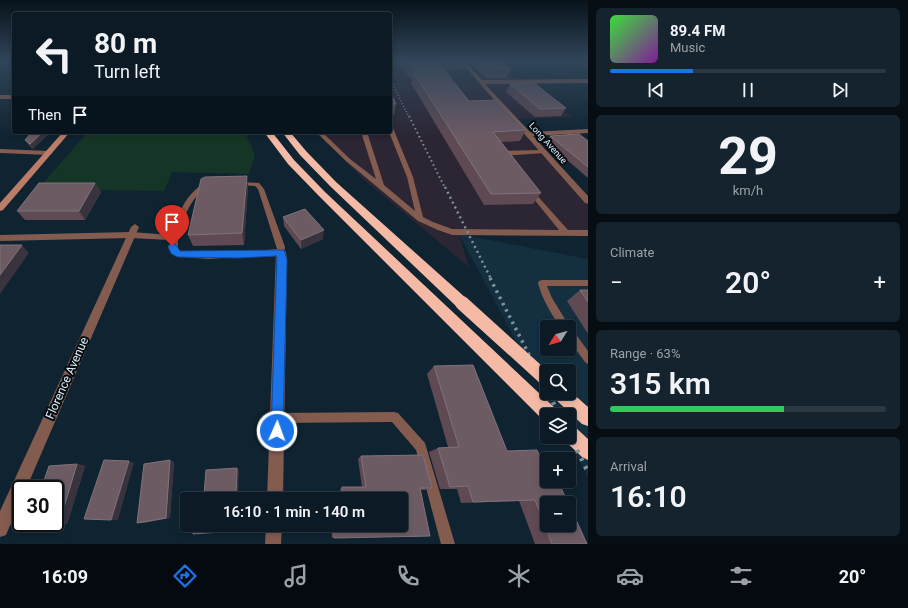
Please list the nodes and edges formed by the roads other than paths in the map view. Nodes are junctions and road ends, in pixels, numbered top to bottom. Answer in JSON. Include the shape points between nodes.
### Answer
{"nodes":[{"id":1,"x":485,"y":86,"type":"edge"},
{"id":2,"x":0,"y":97,"type":"edge"},
{"id":3,"x":12,"y":97,"type":"edge"},
{"id":4,"x":588,"y":131,"type":"edge"},
{"id":5,"x":392,"y":133,"type":"edge"},
{"id":6,"x":65,"y":134,"type":"edge"},
{"id":7,"x":270,"y":134,"type":"edge"},
{"id":8,"x":288,"y":134,"type":"edge"},
{"id":9,"x":321,"y":134,"type":"edge"},
{"id":10,"x":365,"y":134,"type":"edge"},
{"id":11,"x":528,"y":134,"type":"junction"},
{"id":12,"x":0,"y":151,"type":"edge"},
{"id":13,"x":543,"y":152,"type":"junction"},
{"id":14,"x":49,"y":153,"type":"junction"},
{"id":15,"x":505,"y":158,"type":"edge"},
{"id":16,"x":380,"y":186,"type":"junction"},
{"id":17,"x":527,"y":187,"type":"edge"},
{"id":18,"x":588,"y":201,"type":"edge"},
{"id":19,"x":0,"y":208,"type":"edge"},
{"id":20,"x":420,"y":219,"type":"junction"},
{"id":21,"x":133,"y":231,"type":"junction"},
{"id":22,"x":565,"y":232,"type":"junction"},
{"id":23,"x":588,"y":232,"type":"edge"},
{"id":24,"x":0,"y":238,"type":"edge"},
{"id":25,"x":174,"y":238,"type":"junction"},
{"id":26,"x":281,"y":252,"type":"junction"},
{"id":27,"x":588,"y":283,"type":"edge"},
{"id":28,"x":560,"y":320,"type":"edge"},
{"id":29,"x":576,"y":342,"type":"edge"},
{"id":30,"x":588,"y":359,"type":"edge"},
{"id":31,"x":540,"y":374,"type":"edge"},
{"id":32,"x":569,"y":400,"type":"edge"},
{"id":33,"x":543,"y":408,"type":"edge"},
{"id":34,"x":278,"y":418,"type":"junction"},
{"id":35,"x":588,"y":418,"type":"edge"},
{"id":36,"x":576,"y":440,"type":"edge"},
{"id":37,"x":588,"y":451,"type":"edge"},
{"id":38,"x":275,"y":492,"type":"edge"},
{"id":39,"x":0,"y":529,"type":"edge"},
{"id":40,"x":274,"y":532,"type":"edge"},
{"id":41,"x":273,"y":544,"type":"edge"},
{"id":42,"x":448,"y":544,"type":"edge"}],
"edges":[{"from":1,"to":11,"type":"street","name":"Long Avenue"},
{"from":2,"to":3,"type":"street"},
{"from":4,"to":11,"type":"street"},
{"from":5,"to":20,"type":"lane","via":[[410,177]]},
{"from":6,"to":14,"type":"main road"},
{"from":7,"to":33,"type":"highway","via":[[291,162],[322,194]]},
{"from":8,"to":31,"type":"highway","bridge":true,"via":[[333,184]]},
{"from":9,"to":16,"type":"lane"},
{"from":10,"to":16,"type":"lane"},
{"from":11,"to":13,"type":"street","name":"Long Avenue"},
{"from":12,"to":14,"type":"street"},
{"from":13,"to":15,"type":"lane","via":[[500,153]]},
{"from":13,"to":18,"type":"street","name":"Long Avenue"},
{"from":14,"to":19,"type":"main road"},
{"from":16,"to":20,"type":"lane"},
{"from":17,"to":22,"type":"lane"},
{"from":20,"to":22,"type":"lane","via":[[436,228],[452,232]]},
{"from":21,"to":24,"type":"lane"},
{"from":21,"to":25,"type":"lane"},
{"from":21,"to":39,"type":"street","name":"Florence Avenue"},
{"from":22,"to":23,"type":"lane"},
{"from":25,"to":26,"type":"lane","via":[[172,246],[178,254],[238,255]]},
{"from":25,"to":26,"type":"lane","via":[[186,208],[199,188],[211,184],[257,184],[271,217]]},
{"from":26,"to":34,"type":"street"},
{"from":27,"to":28,"type":"lane","via":[[542,283],[545,294]]},
{"from":29,"to":30,"type":"lane"},
{"from":32,"to":35,"type":"highway"},
{"from":34,"to":38,"type":"street"},
{"from":34,"to":42,"type":"lane","via":[[394,417],[421,447]]},
{"from":36,"to":37,"type":"highway"},
{"from":40,"to":41,"type":"street"}]}
